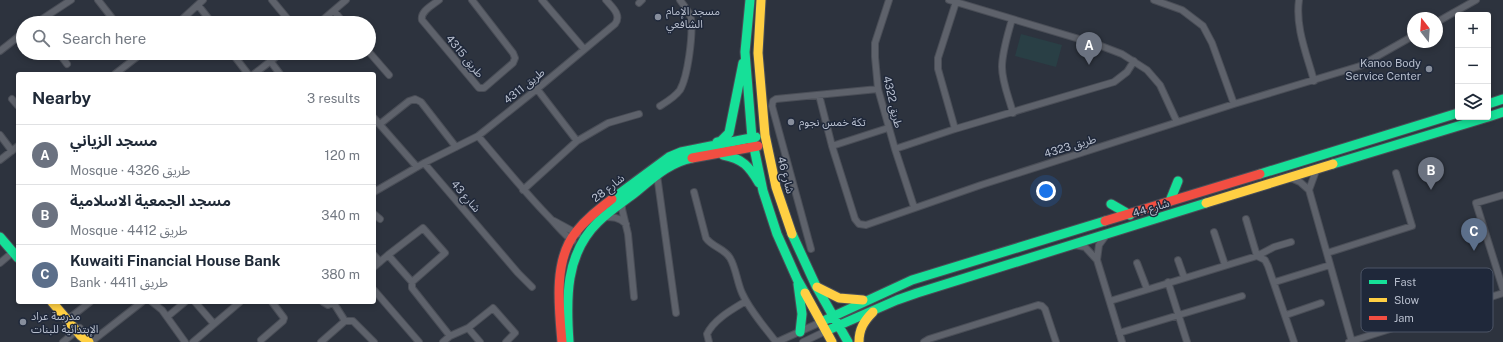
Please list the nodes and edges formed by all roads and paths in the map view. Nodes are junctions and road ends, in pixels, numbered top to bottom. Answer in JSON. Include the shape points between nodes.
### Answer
{"nodes":[{"id":1,"x":71,"y":0,"type":"edge"},
{"id":2,"x":98,"y":0,"type":"edge"},
{"id":3,"x":272,"y":0,"type":"edge"},
{"id":4,"x":346,"y":0,"type":"edge"},
{"id":5,"x":440,"y":0,"type":"edge"},
{"id":6,"x":472,"y":0,"type":"edge"},
{"id":7,"x":542,"y":0,"type":"edge"},
{"id":8,"x":606,"y":0,"type":"edge"},
{"id":9,"x":680,"y":0,"type":"edge"},
{"id":10,"x":750,"y":0,"type":"edge"},
{"id":11,"x":761,"y":0,"type":"edge"},
{"id":12,"x":889,"y":0,"type":"edge"},
{"id":13,"x":949,"y":0,"type":"edge"},
{"id":14,"x":1154,"y":0,"type":"edge"},
{"id":15,"x":1299,"y":0,"type":"edge"},
{"id":16,"x":1476,"y":0,"type":"edge"},
{"id":17,"x":201,"y":2,"type":"edge"},
{"id":18,"x":956,"y":2,"type":"junction"},
{"id":19,"x":334,"y":11,"type":"junction"},
{"id":20,"x":47,"y":16,"type":"edge"},
{"id":21,"x":111,"y":16,"type":"edge"},
{"id":22,"x":186,"y":16,"type":"edge"},
{"id":23,"x":208,"y":16,"type":"edge"},
{"id":24,"x":285,"y":16,"type":"edge"},
{"id":25,"x":328,"y":16,"type":"edge"},
{"id":26,"x":338,"y":16,"type":"edge"},
{"id":27,"x":1012,"y":19,"type":"junction"},
{"id":28,"x":1443,"y":19,"type":"edge"},
{"id":29,"x":16,"y":38,"type":"edge"},
{"id":30,"x":1407,"y":39,"type":"edge"},
{"id":31,"x":584,"y":49,"type":"junction"},
{"id":32,"x":0,"y":51,"type":"edge"},
{"id":33,"x":745,"y":52,"type":"junction"},
{"id":34,"x":64,"y":60,"type":"edge"},
{"id":35,"x":132,"y":60,"type":"edge"},
{"id":36,"x":237,"y":60,"type":"edge"},
{"id":37,"x":273,"y":60,"type":"edge"},
{"id":38,"x":376,"y":60,"type":"edge"},
{"id":39,"x":1134,"y":61,"type":"junction"},
{"id":40,"x":271,"y":62,"type":"junction"},
{"id":41,"x":67,"y":64,"type":"dead end"},
{"id":42,"x":118,"y":72,"type":"edge"},
{"id":43,"x":246,"y":72,"type":"edge"},
{"id":44,"x":257,"y":72,"type":"edge"},
{"id":45,"x":278,"y":72,"type":"edge"},
{"id":46,"x":389,"y":75,"type":"dead end"},
{"id":47,"x":1314,"y":81,"type":"junction"},
{"id":48,"x":537,"y":89,"type":"junction"},
{"id":49,"x":878,"y":89,"type":"junction"},
{"id":50,"x":819,"y":95,"type":"junction"},
{"id":51,"x":1503,"y":95,"type":"edge"},
{"id":52,"x":12,"y":99,"type":"dead end"},
{"id":53,"x":1495,"y":102,"type":"edge"},
{"id":54,"x":16,"y":104,"type":"edge"},
{"id":55,"x":1234,"y":104,"type":"junction"},
{"id":56,"x":660,"y":106,"type":"dead end"},
{"id":57,"x":1013,"y":113,"type":"junction"},
{"id":58,"x":639,"y":114,"type":"dead end"},
{"id":59,"x":1455,"y":114,"type":"edge"},
{"id":60,"x":1496,"y":115,"type":"edge"},
{"id":61,"x":376,"y":120,"type":"edge"},
{"id":62,"x":1178,"y":122,"type":"junction"},
{"id":63,"x":380,"y":124,"type":"junction"},
{"id":64,"x":888,"y":128,"type":"junction"},
{"id":65,"x":955,"y":129,"type":"junction"},
{"id":66,"x":0,"y":135,"type":"edge"},
{"id":67,"x":765,"y":135,"type":"junction"},
{"id":68,"x":478,"y":136,"type":"junction"},
{"id":69,"x":577,"y":141,"type":"junction"},
{"id":70,"x":753,"y":142,"type":"junction"},
{"id":71,"x":766,"y":144,"type":"junction"},
{"id":72,"x":832,"y":146,"type":"junction"},
{"id":73,"x":456,"y":147,"type":"junction"},
{"id":74,"x":700,"y":148,"type":"junction"},
{"id":75,"x":16,"y":150,"type":"edge"},
{"id":76,"x":895,"y":150,"type":"junction"},
{"id":77,"x":715,"y":154,"type":"junction"},
{"id":78,"x":0,"y":160,"type":"edge"},
{"id":79,"x":424,"y":163,"type":"junction"},
{"id":80,"x":417,"y":167,"type":"junction"},
{"id":81,"x":1317,"y":168,"type":"junction"},
{"id":82,"x":1396,"y":173,"type":"dead end"},
{"id":83,"x":657,"y":175,"type":"junction"},
{"id":84,"x":1289,"y":177,"type":"junction"},
{"id":85,"x":1178,"y":181,"type":"dead end"},
{"id":86,"x":523,"y":190,"type":"junction"},
{"id":87,"x":1309,"y":190,"type":"junction"},
{"id":88,"x":376,"y":191,"type":"edge"},
{"id":89,"x":763,"y":191,"type":"junction"},
{"id":90,"x":694,"y":192,"type":"dead end"},
{"id":91,"x":1503,"y":195,"type":"edge"},
{"id":92,"x":622,"y":201,"type":"junction"},
{"id":93,"x":1170,"y":201,"type":"junction"},
{"id":94,"x":1111,"y":204,"type":"dead end"},
{"id":95,"x":914,"y":207,"type":"junction"},
{"id":96,"x":1130,"y":214,"type":"junction"},
{"id":97,"x":376,"y":216,"type":"edge"},
{"id":98,"x":603,"y":217,"type":"junction"},
{"id":99,"x":1246,"y":219,"type":"dead end"},
{"id":100,"x":380,"y":220,"type":"dead end"},
{"id":101,"x":627,"y":226,"type":"junction"},
{"id":102,"x":1214,"y":232,"type":"dead end"},
{"id":103,"x":1107,"y":234,"type":"junction"},
{"id":104,"x":573,"y":236,"type":"junction"},
{"id":105,"x":0,"y":237,"type":"edge"},
{"id":106,"x":582,"y":242,"type":"junction"},
{"id":107,"x":1291,"y":242,"type":"dead end"},
{"id":108,"x":1073,"y":245,"type":"junction"},
{"id":109,"x":811,"y":249,"type":"dead end"},
{"id":110,"x":1327,"y":253,"type":"junction"},
{"id":111,"x":388,"y":255,"type":"junction"},
{"id":112,"x":1257,"y":256,"type":"junction"},
{"id":113,"x":16,"y":257,"type":"edge"},
{"id":114,"x":376,"y":257,"type":"edge"},
{"id":115,"x":1097,"y":260,"type":"junction"},
{"id":116,"x":1178,"y":260,"type":"dead end"},
{"id":117,"x":380,"y":262,"type":"junction"},
{"id":118,"x":0,"y":263,"type":"edge"},
{"id":119,"x":1137,"y":263,"type":"dead end"},
{"id":120,"x":376,"y":265,"type":"edge"},
{"id":121,"x":1225,"y":265,"type":"junction"},
{"id":122,"x":1330,"y":265,"type":"junction"},
{"id":123,"x":1184,"y":278,"type":"junction"},
{"id":124,"x":797,"y":279,"type":"junction"},
{"id":125,"x":412,"y":282,"type":"junction"},
{"id":126,"x":1168,"y":282,"type":"junction"},
{"id":127,"x":1274,"y":282,"type":"junction"},
{"id":128,"x":816,"y":286,"type":"junction"},
{"id":129,"x":532,"y":287,"type":"dead end"},
{"id":130,"x":1147,"y":289,"type":"junction"},
{"id":131,"x":1503,"y":289,"type":"edge"},
{"id":132,"x":376,"y":292,"type":"edge"},
{"id":133,"x":1503,"y":293,"type":"edge"},
{"id":134,"x":1242,"y":296,"type":"dead end"},
{"id":135,"x":1493,"y":296,"type":"edge"},
{"id":136,"x":634,"y":297,"type":"dead end"},
{"id":137,"x":870,"y":299,"type":"junction"},
{"id":138,"x":746,"y":301,"type":"junction"},
{"id":139,"x":1110,"y":301,"type":"junction"},
{"id":140,"x":1321,"y":303,"type":"dead end"},
{"id":141,"x":54,"y":304,"type":"edge"},
{"id":142,"x":59,"y":304,"type":"edge"},
{"id":143,"x":88,"y":304,"type":"edge"},
{"id":144,"x":139,"y":304,"type":"edge"},
{"id":145,"x":154,"y":304,"type":"edge"},
{"id":146,"x":183,"y":304,"type":"edge"},
{"id":147,"x":197,"y":304,"type":"edge"},
{"id":148,"x":238,"y":304,"type":"edge"},
{"id":149,"x":274,"y":304,"type":"edge"},
{"id":150,"x":335,"y":304,"type":"edge"},
{"id":151,"x":875,"y":309,"type":"junction"},
{"id":152,"x":676,"y":312,"type":"dead end"},
{"id":153,"x":1179,"y":315,"type":"junction"},
{"id":154,"x":1286,"y":315,"type":"junction"},
{"id":155,"x":833,"y":316,"type":"junction"},
{"id":156,"x":167,"y":317,"type":"junction"},
{"id":157,"x":69,"y":319,"type":"junction"},
{"id":158,"x":345,"y":321,"type":"junction"},
{"id":159,"x":821,"y":322,"type":"junction"},
{"id":160,"x":214,"y":324,"type":"junction"},
{"id":161,"x":838,"y":325,"type":"junction"},
{"id":162,"x":468,"y":328,"type":"junction"},
{"id":163,"x":78,"y":329,"type":"junction"},
{"id":164,"x":826,"y":331,"type":"junction"},
{"id":165,"x":800,"y":332,"type":"junction"},
{"id":166,"x":1382,"y":332,"type":"edge"},
{"id":167,"x":1120,"y":333,"type":"junction"},
{"id":168,"x":450,"y":336,"type":"junction"},
{"id":169,"x":262,"y":340,"type":"dead end"},
{"id":170,"x":63,"y":342,"type":"edge"},
{"id":171,"x":90,"y":342,"type":"edge"},
{"id":172,"x":185,"y":342,"type":"edge"},
{"id":173,"x":193,"y":342,"type":"edge"},
{"id":174,"x":321,"y":342,"type":"edge"},
{"id":175,"x":374,"y":342,"type":"edge"},
{"id":176,"x":419,"y":342,"type":"edge"},
{"id":177,"x":443,"y":342,"type":"edge"},
{"id":178,"x":480,"y":342,"type":"edge"},
{"id":179,"x":506,"y":342,"type":"edge"},
{"id":180,"x":562,"y":342,"type":"edge"},
{"id":181,"x":569,"y":342,"type":"edge"},
{"id":182,"x":709,"y":342,"type":"edge"},
{"id":183,"x":776,"y":342,"type":"edge"},
{"id":184,"x":803,"y":342,"type":"edge"},
{"id":185,"x":832,"y":342,"type":"edge"},
{"id":186,"x":848,"y":342,"type":"edge"},
{"id":187,"x":859,"y":342,"type":"edge"},
{"id":188,"x":924,"y":342,"type":"edge"},
{"id":189,"x":1056,"y":342,"type":"edge"},
{"id":190,"x":1122,"y":342,"type":"edge"},
{"id":191,"x":1187,"y":342,"type":"edge"},
{"id":192,"x":1294,"y":342,"type":"edge"},
{"id":193,"x":1351,"y":342,"type":"edge"}],
"edges":[{"from":1,"to":20,"type":"street"},
{"from":2,"to":21,"type":"street"},
{"from":3,"to":24,"type":"street"},
{"from":4,"to":19,"type":"street"},
{"from":5,"to":6,"type":"street","name":"طريق 4315","via":[[423,13],[422,20],[479,88],[484,88],[513,64],[515,58]]},
{"from":7,"to":31,"type":"street"},
{"from":8,"to":31,"type":"street","name":"طريق 4311","via":[[617,14],[617,21]]},
{"from":9,"to":56,"type":"street","via":[[687,8],[691,19],[690,50],[684,82],[674,97]]},
{"from":10,"to":33,"type":"main road"},
{"from":11,"to":67,"type":"main road","name":"شارع 46","via":[[758,53]]},
{"from":12,"to":49,"type":"street","name":"طريق 4322","via":[[875,43]]},
{"from":13,"to":18,"type":"street"},
{"from":14,"to":55,"type":"street","via":[[1182,10],[1203,26],[1212,43]]},
{"from":15,"to":47,"type":"street","via":[[1300,31]]},
{"from":16,"to":28,"type":"street"},
{"from":17,"to":22,"type":"street"},
{"from":17,"to":23,"type":"street"},
{"from":18,"to":27,"type":"street"},
{"from":18,"to":65,"type":"street","via":[[938,58],[938,68]]},
{"from":19,"to":25,"type":"street"},
{"from":19,"to":26,"type":"street"},
{"from":27,"to":39,"type":"street","via":[[1096,44]]},
{"from":27,"to":57,"type":"street","via":[[1002,67]]},
{"from":29,"to":32,"type":"street"},
{"from":30,"to":47,"type":"street","name":"طريق 4323","via":[[1360,66]]},
{"from":31,"to":48,"type":"street","name":"طريق 4311"},
{"from":33,"to":70,"type":"main road"},
{"from":33,"to":74,"type":"main road","via":[[729,133],[720,141]]},
{"from":34,"to":41,"type":"street"},
{"from":35,"to":42,"type":"street"},
{"from":36,"to":43,"type":"street"},
{"from":37,"to":40,"type":"street"},
{"from":38,"to":46,"type":"street"},
{"from":39,"to":57,"type":"street","via":[[1127,72],[1114,82]]},
{"from":39,"to":62,"type":"street","via":[[1147,70],[1160,85]]},
{"from":40,"to":44,"type":"street"},
{"from":40,"to":45,"type":"street"},
{"from":47,"to":55,"type":"street","name":"طريق 4323"},
{"from":48,"to":68,"type":"street","name":"طريق 4311"},
{"from":48,"to":69,"type":"street"},
{"from":49,"to":50,"type":"street"},
{"from":49,"to":64,"type":"street","name":"طريق 4322"},
{"from":50,"to":72,"type":"street","name":"طريق 4323"},
{"from":50,"to":109,"type":"street","via":[[776,99],[772,106]]},
{"from":51,"to":53,"type":"main road"},
{"from":52,"to":54,"type":"street"},
{"from":55,"to":62,"type":"street","name":"طريق 4323"},
{"from":57,"to":65,"type":"street"},
{"from":58,"to":69,"type":"street","via":[[608,123]]},
{"from":59,"to":93,"type":"main road","name":"شارع 44"},
{"from":60,"to":81,"type":"main road","name":"شارع 44"},
{"from":61,"to":63,"type":"street"},
{"from":62,"to":95,"type":"street","name":"طريق 4323"},
{"from":63,"to":73,"type":"street","via":[[415,99],[421,102]]},
{"from":63,"to":80,"type":"street"},
{"from":64,"to":72,"type":"street"},
{"from":64,"to":76,"type":"street","name":"طريق 4322"},
{"from":65,"to":76,"type":"street"},
{"from":66,"to":75,"type":"street"},
{"from":67,"to":70,"type":"main road","name":"شارع 28"},
{"from":67,"to":71,"type":"main road","name":"شارع 46"},
{"from":68,"to":73,"type":"street","name":"طريق 4311"},
{"from":68,"to":86,"type":"street"},
{"from":69,"to":86,"type":"street"},
{"from":70,"to":71,"type":"main road","name":"شارع 28"},
{"from":70,"to":74,"type":"main road","name":"شارع 28"},
{"from":70,"to":77,"type":"main road","name":"شارع 28"},
{"from":70,"to":89,"type":"main road"},
{"from":71,"to":128,"type":"main road","name":"شارع 46","via":[[789,229]]},
{"from":72,"to":95,"type":"street","name":"طريق 4323","via":[[855,219],[859,224],[866,225]]},
{"from":73,"to":79,"type":"street","name":"طريق 4311"},
{"from":74,"to":104,"type":"main road","name":"شارع 28","via":[[661,162],[597,211]]},
{"from":75,"to":78,"type":"street"},
{"from":76,"to":95,"type":"street","name":"طريق 4322"},
{"from":77,"to":83,"type":"main road","name":"شارع 28","via":[[684,159]]},
{"from":77,"to":89,"type":"main road","via":[[742,160],[749,166]]},
{"from":79,"to":80,"type":"street"},
{"from":79,"to":129,"type":"street","name":"شارع 43"},
{"from":80,"to":88,"type":"street"},
{"from":81,"to":84,"type":"main road","name":"شارع 44"},
{"from":81,"to":87,"type":"street"},
{"from":82,"to":110,"type":"street","via":[[1412,226]]},
{"from":83,"to":92,"type":"main road","name":"شارع 28"},
{"from":83,"to":152,"type":"street"},
{"from":84,"to":87,"type":"street"},
{"from":84,"to":103,"type":"main road","name":"شارع 44"},
{"from":85,"to":93,"type":"main road"},
{"from":86,"to":104,"type":"street"},
{"from":87,"to":110,"type":"street"},
{"from":89,"to":124,"type":"main road","via":[[777,234]]},
{"from":90,"to":138,"type":"street","via":[[704,234],[708,241],[730,258]]},
{"from":91,"to":131,"type":"street","via":[[1476,203]]},
{"from":92,"to":98,"type":"main road","name":"شارع 28"},
{"from":92,"to":101,"type":"street","name":"شارع 28"},
{"from":93,"to":96,"type":"main road","name":"شارع 44"},
{"from":94,"to":96,"type":"main road"},
{"from":96,"to":137,"type":"main road","name":"شارع 44","via":[[912,280]]},
{"from":97,"to":100,"type":"street"},
{"from":98,"to":101,"type":"street","via":[[614,216]]},
{"from":98,"to":106,"type":"main road","name":"شارع 28"},
{"from":99,"to":112,"type":"street"},
{"from":101,"to":136,"type":"street","name":"شارع 28"},
{"from":102,"to":121,"type":"street"},
{"from":103,"to":108,"type":"main road","name":"شارع 44"},
{"from":103,"to":115,"type":"street","via":[[1099,245]]},
{"from":104,"to":106,"type":"street"},
{"from":104,"to":180,"type":"main road","name":"شارع 28","via":[[564,259],[560,281]]},
{"from":105,"to":113,"type":"main road"},
{"from":106,"to":181,"type":"main road","name":"شارع 28","via":[[569,283]]},
{"from":107,"to":112,"type":"street"},
{"from":108,"to":115,"type":"street","via":[[1085,247]]},
{"from":108,"to":151,"type":"main road","name":"شارع 44","via":[[917,292]]},
{"from":110,"to":122,"type":"street"},
{"from":111,"to":117,"type":"street"},
{"from":111,"to":125,"type":"street"},
{"from":111,"to":125,"type":"street","via":[[423,228],[445,253]]},
{"from":112,"to":121,"type":"street"},
{"from":112,"to":127,"type":"street","via":[[1265,260]]},
{"from":113,"to":118,"type":"street"},
{"from":114,"to":117,"type":"street"},
{"from":115,"to":139,"type":"street"},
{"from":116,"to":123,"type":"street"},
{"from":117,"to":120,"type":"street"},
{"from":119,"to":130,"type":"street"},
{"from":121,"to":123,"type":"street"},
{"from":122,"to":127,"type":"street"},
{"from":122,"to":193,"type":"street"},
{"from":123,"to":126,"type":"street"},
{"from":124,"to":159,"type":"main road"},
{"from":124,"to":165,"type":"main road","via":[[802,311]]},
{"from":125,"to":168,"type":"street","via":[[412,288]]},
{"from":126,"to":130,"type":"street"},
{"from":126,"to":153,"type":"street"},
{"from":127,"to":154,"type":"street"},
{"from":128,"to":137,"type":"main road","via":[[834,297],[846,300]]},
{"from":128,"to":155,"type":"main road","name":"شارع 46"},
{"from":130,"to":139,"type":"street"},
{"from":132,"to":176,"type":"street"},
{"from":133,"to":135,"type":"street"},
{"from":134,"to":153,"type":"street"},
{"from":137,"to":155,"type":"main road","name":"شارع 44"},
{"from":138,"to":182,"type":"street","via":[[714,324],[707,334]]},
{"from":138,"to":183,"type":"street"},
{"from":139,"to":167,"type":"street"},
{"from":140,"to":154,"type":"street"},
{"from":141,"to":157,"type":"main road"},
{"from":142,"to":157,"type":"main road"},
{"from":143,"to":157,"type":"street"},
{"from":144,"to":171,"type":"street"},
{"from":145,"to":156,"type":"street"},
{"from":146,"to":156,"type":"street"},
{"from":147,"to":160,"type":"street"},
{"from":148,"to":160,"type":"street"},
{"from":149,"to":169,"type":"street","via":[[284,318]]},
{"from":150,"to":158,"type":"street"},
{"from":151,"to":161,"type":"main road","name":"شارع 44"},
{"from":151,"to":187,"type":"main road","via":[[861,326]]},
{"from":153,"to":167,"type":"street"},
{"from":153,"to":191,"type":"street"},
{"from":154,"to":192,"type":"street"},
{"from":155,"to":159,"type":"main road","name":"شارع 44"},
{"from":155,"to":161,"type":"main road","name":"شارع 46"},
{"from":156,"to":172,"type":"street"},
{"from":157,"to":163,"type":"main road"},
{"from":158,"to":174,"type":"street"},
{"from":158,"to":175,"type":"street","via":[[353,321]]},
{"from":159,"to":164,"type":"main road"},
{"from":159,"to":165,"type":"street"},
{"from":160,"to":173,"type":"street"},
{"from":161,"to":164,"type":"main road","name":"شارع 44"},
{"from":161,"to":186,"type":"main road","name":"شارع 46"},
{"from":162,"to":168,"type":"street"},
{"from":162,"to":178,"type":"street"},
{"from":162,"to":179,"type":"street","via":[[493,308],[515,333]]},
{"from":163,"to":170,"type":"street"},
{"from":163,"to":171,"type":"main road"},
{"from":164,"to":184,"type":"street"},
{"from":164,"to":185,"type":"main road"},
{"from":165,"to":183,"type":"street"},
{"from":166,"to":193,"type":"street"},
{"from":167,"to":190,"type":"street"},
{"from":168,"to":177,"type":"street"},
{"from":188,"to":189,"type":"street","via":[[1038,305],[1044,309]]}]}
